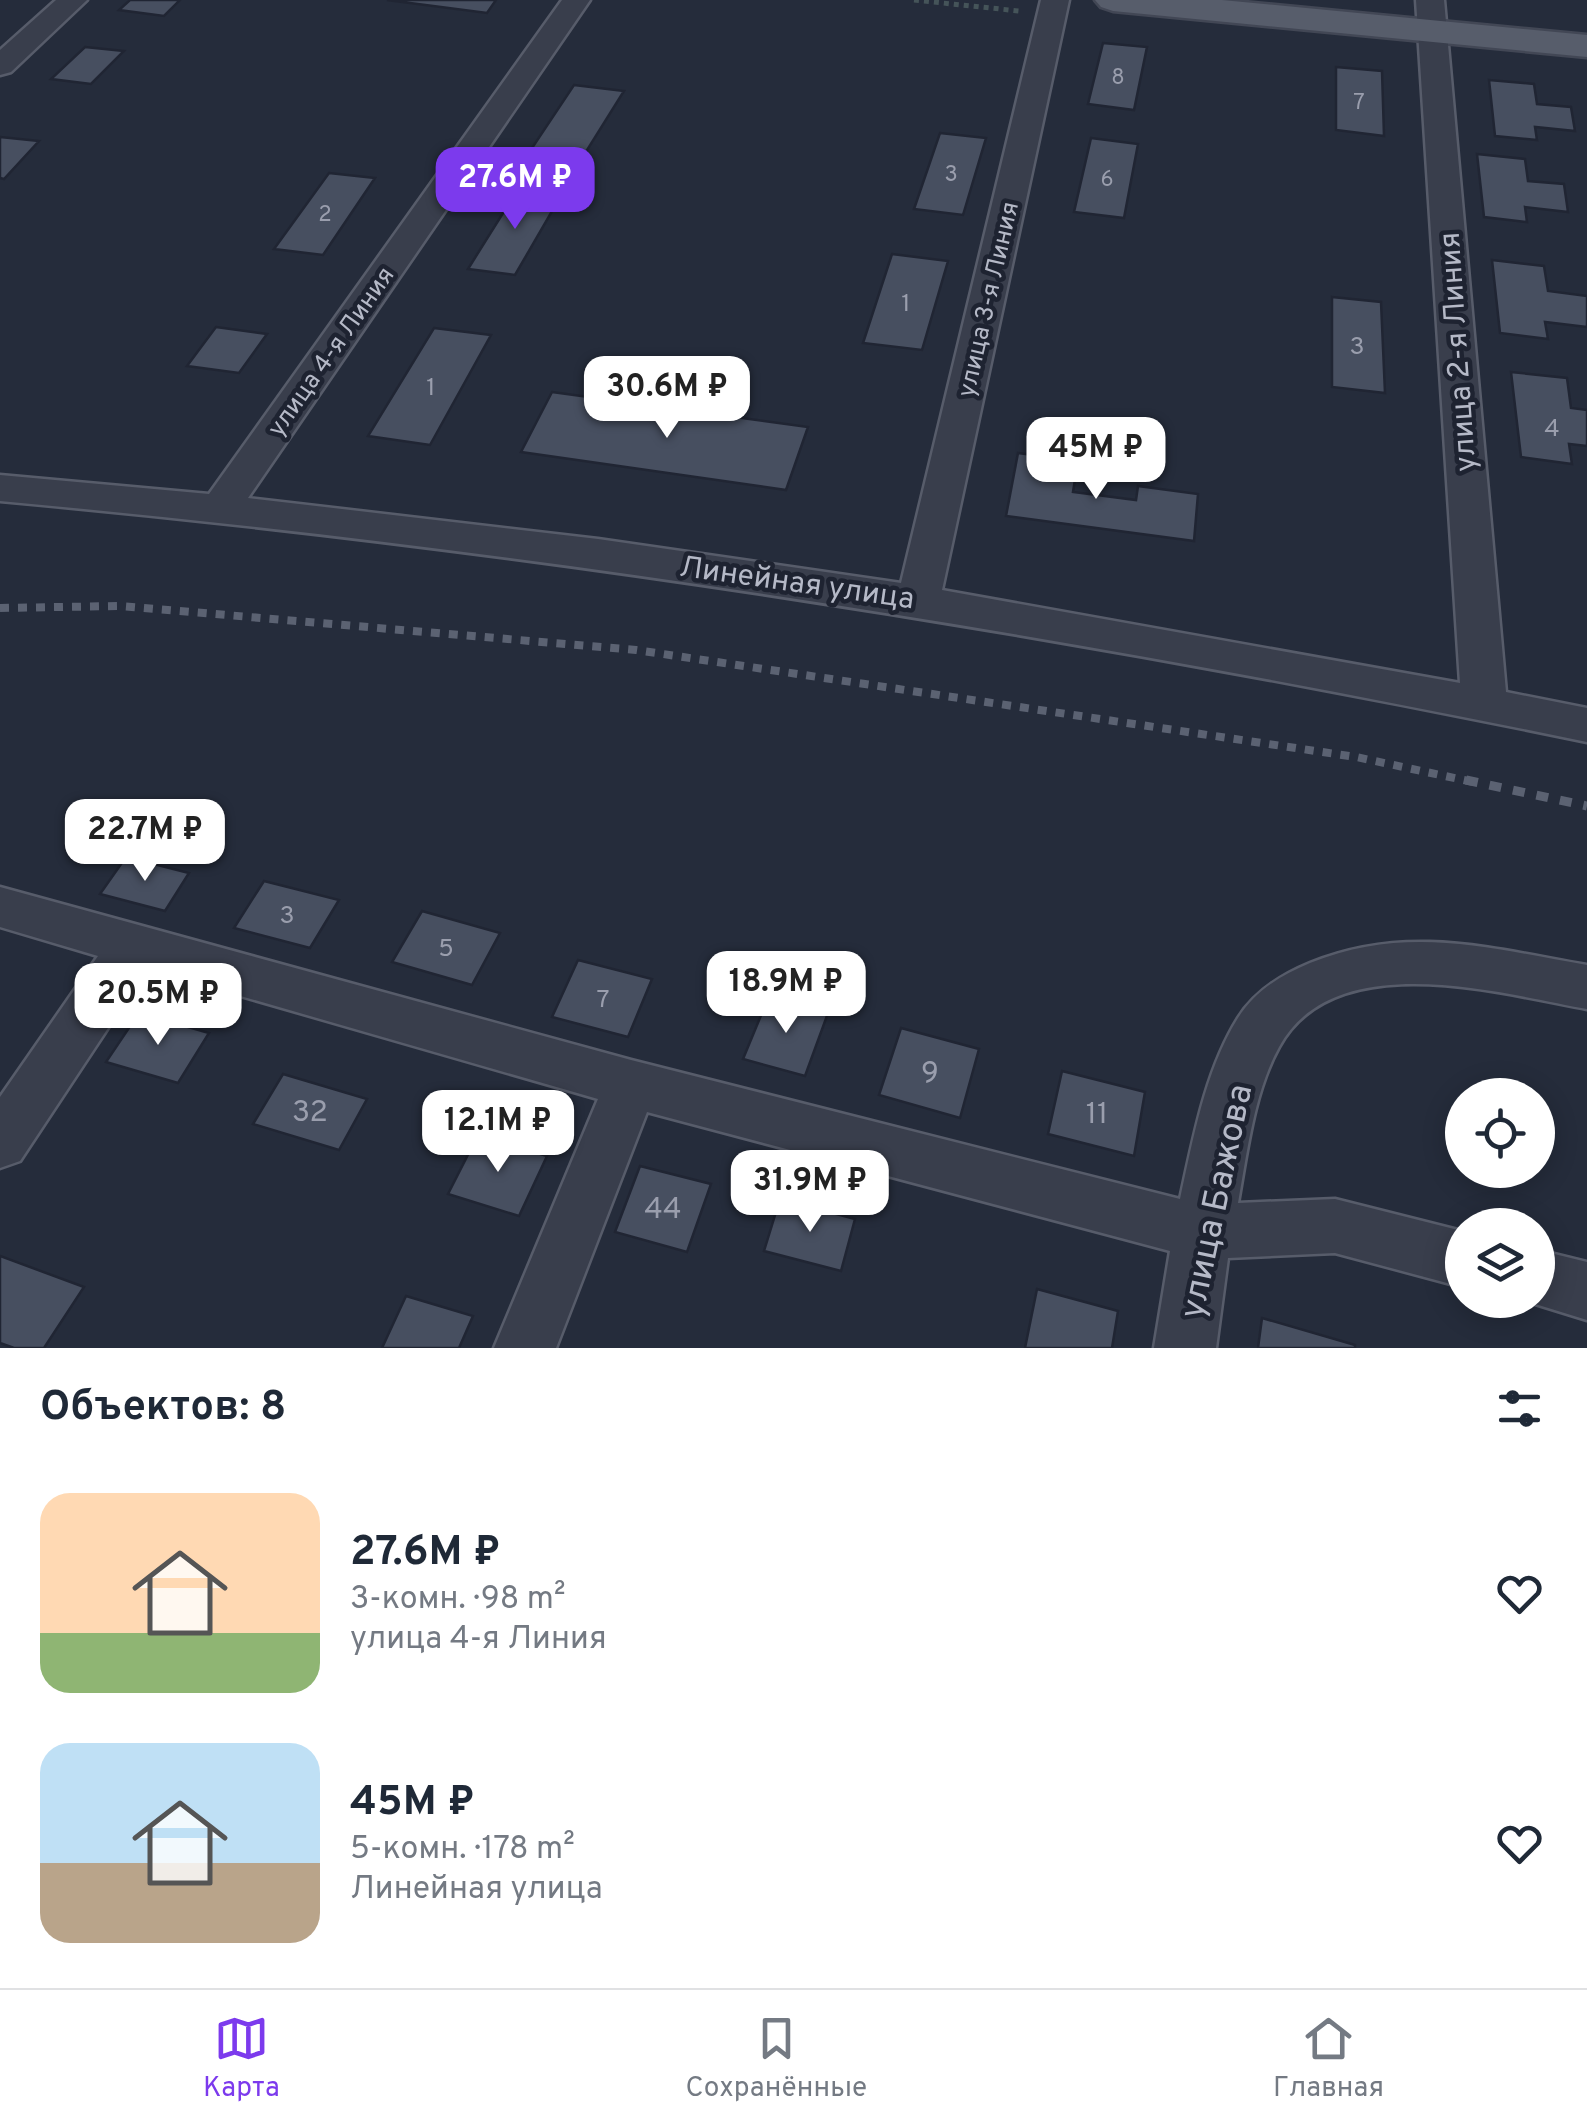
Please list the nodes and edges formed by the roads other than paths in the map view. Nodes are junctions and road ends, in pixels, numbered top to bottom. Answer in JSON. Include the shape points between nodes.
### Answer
{"nodes":[{"id":1,"x":73,"y":0,"type":"edge"},
{"id":2,"x":576,"y":0,"type":"edge"},
{"id":3,"x":1055,"y":0,"type":"edge"},
{"id":4,"x":1113,"y":0,"type":"edge"},
{"id":5,"x":1431,"y":16,"type":"edge"},
{"id":6,"x":1587,"y":46,"type":"edge"},
{"id":7,"x":0,"y":66,"type":"edge"},
{"id":8,"x":0,"y":488,"type":"edge"},
{"id":9,"x":222,"y":506,"type":"junction"},
{"id":10,"x":919,"y":598,"type":"junction"},
{"id":11,"x":1484,"y":704,"type":"junction"},
{"id":12,"x":1587,"y":725,"type":"edge"},
{"id":13,"x":0,"y":906,"type":"edge"},
{"id":14,"x":134,"y":946,"type":"junction"},
{"id":15,"x":1587,"y":987,"type":"edge"},
{"id":16,"x":631,"y":1084,"type":"junction"},
{"id":17,"x":0,"y":1142,"type":"edge"},
{"id":18,"x":1200,"y":1232,"type":"junction"},
{"id":19,"x":1445,"y":1255,"type":"edge"},
{"id":20,"x":1555,"y":1283,"type":"edge"},
{"id":21,"x":1587,"y":1291,"type":"edge"},
{"id":22,"x":525,"y":1348,"type":"edge"},
{"id":23,"x":1184,"y":1348,"type":"edge"}],
"edges":[{"from":1,"to":7,"type":"street"},
{"from":2,"to":9,"type":"street","name":"улица 4-я Линия"},
{"from":3,"to":10,"type":"street","name":"улица 3-я Линия"},
{"from":4,"to":5,"type":"main road"},
{"from":5,"to":6,"type":"main road"},
{"from":5,"to":11,"type":"street","name":"улица 2-я Линия"},
{"from":8,"to":9,"type":"street","name":"Линейная улица"},
{"from":9,"to":10,"type":"street","name":"Линейная улица"},
{"from":10,"to":11,"type":"street","name":"Линейная улица"},
{"from":11,"to":12,"type":"street","name":"Линейная улица"},
{"from":13,"to":14,"type":"street"},
{"from":14,"to":16,"type":"street"},
{"from":14,"to":17,"type":"street"},
{"from":15,"to":18,"type":"street","name":"улица Бажова","via":[[1448,965],[1384,963],[1326,979],[1271,1013],[1247,1054]]},
{"from":16,"to":18,"type":"street"},
{"from":16,"to":22,"type":"street"},
{"from":18,"to":19,"type":"street","via":[[1335,1226]]},
{"from":18,"to":23,"type":"street","name":"улица Бажова"},
{"from":20,"to":21,"type":"street"}]}
